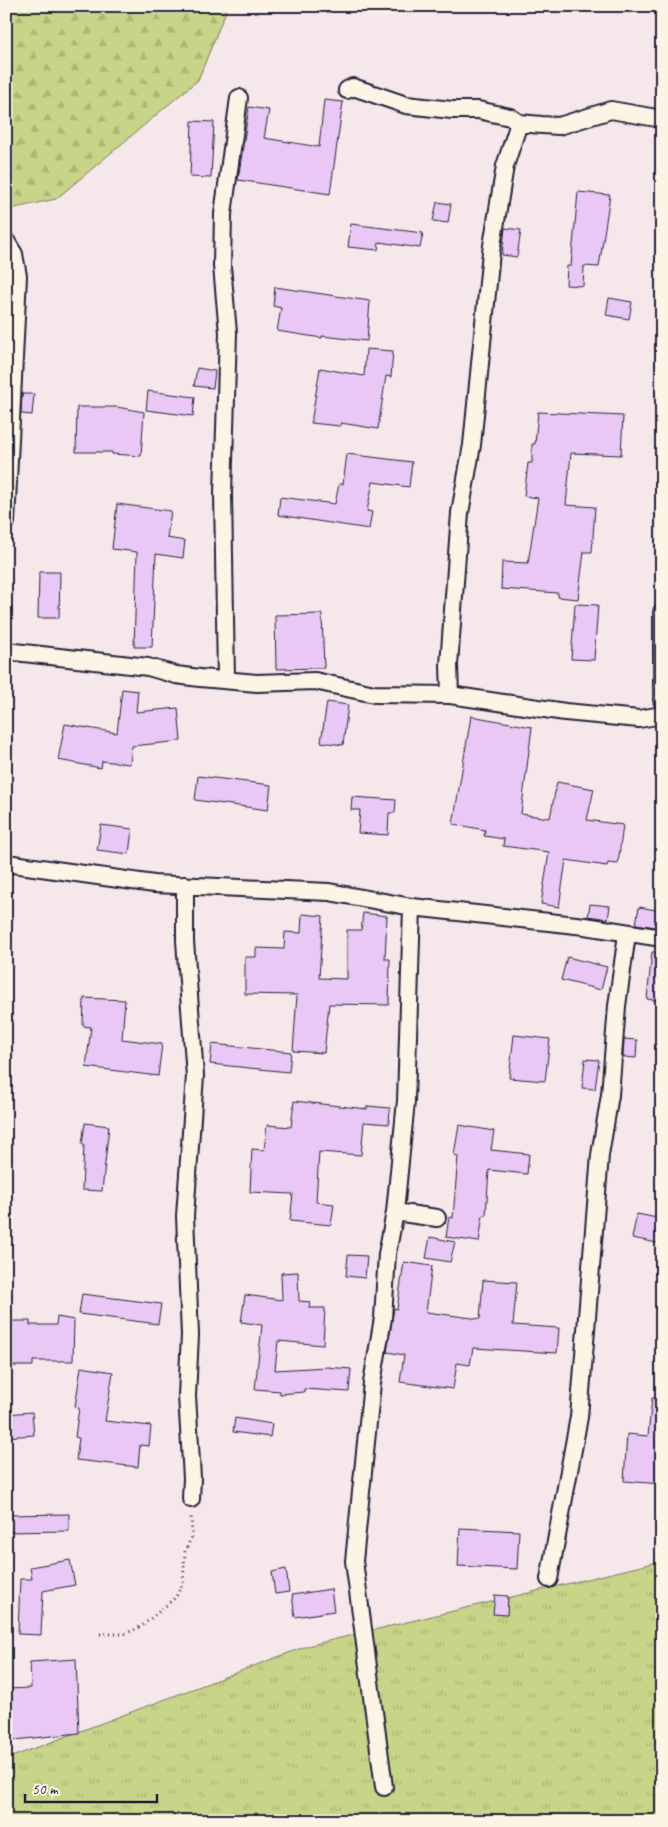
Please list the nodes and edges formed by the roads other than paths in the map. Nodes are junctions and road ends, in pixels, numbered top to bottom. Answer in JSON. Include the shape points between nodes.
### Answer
{"nodes":[{"id":1,"x":347,"y":90,"type":"dead end"},
{"id":2,"x":239,"y":98,"type":"dead end"},
{"id":3,"x":662,"y":119,"type":"edge"},
{"id":4,"x":519,"y":122,"type":"junction"},
{"id":5,"x":6,"y":241,"type":"edge"},
{"id":6,"x":6,"y":522,"type":"edge"},
{"id":7,"x":662,"y":612,"type":"edge"},
{"id":8,"x":6,"y":651,"type":"edge"},
{"id":9,"x":226,"y":679,"type":"junction"},
{"id":10,"x":450,"y":695,"type":"junction"},
{"id":11,"x":662,"y":700,"type":"edge"},
{"id":12,"x":662,"y":714,"type":"edge"},
{"id":13,"x":6,"y":863,"type":"edge"},
{"id":14,"x":185,"y":885,"type":"junction"},
{"id":15,"x":412,"y":907,"type":"junction"},
{"id":16,"x":627,"y":934,"type":"junction"},
{"id":17,"x":662,"y":938,"type":"edge"},
{"id":18,"x":395,"y":1212,"type":"junction"},
{"id":19,"x":436,"y":1218,"type":"dead end"},
{"id":20,"x":191,"y":1499,"type":"road end"},
{"id":21,"x":549,"y":1579,"type":"dead end"},
{"id":22,"x":384,"y":1786,"type":"dead end"}],
"edges":[{"from":1,"to":4,"type":"street","via":[[353,87],[406,105],[478,110]]},
{"from":2,"to":9,"type":"street","via":[[223,214],[222,266],[228,333],[223,493]]},
{"from":3,"to":4,"type":"street","via":[[611,110],[559,126]]},
{"from":4,"to":10,"type":"street","via":[[505,166],[490,260],[472,445],[460,513],[449,664]]},
{"from":5,"to":6,"type":"street","via":[[14,254],[18,276]]},
{"from":7,"to":11,"type":"street"},
{"from":8,"to":9,"type":"street","via":[[73,657],[148,667],[176,675]]},
{"from":9,"to":10,"type":"street","via":[[257,683],[315,681],[374,694]]},
{"from":10,"to":12,"type":"street","via":[[639,719]]},
{"from":13,"to":14,"type":"street","via":[[154,884]]},
{"from":14,"to":15,"type":"street","via":[[329,892]]},
{"from":14,"to":20,"type":"street","via":[[185,941],[195,1076],[185,1216]]},
{"from":15,"to":16,"type":"street","via":[[586,926]]},
{"from":15,"to":18,"type":"street","via":[[406,1101]]},
{"from":16,"to":17,"type":"street"},
{"from":16,"to":21,"type":"street","via":[[610,1095],[600,1155],[579,1417]]},
{"from":18,"to":19,"type":"street"},
{"from":18,"to":22,"type":"street","via":[[387,1254],[354,1561]]}]}
